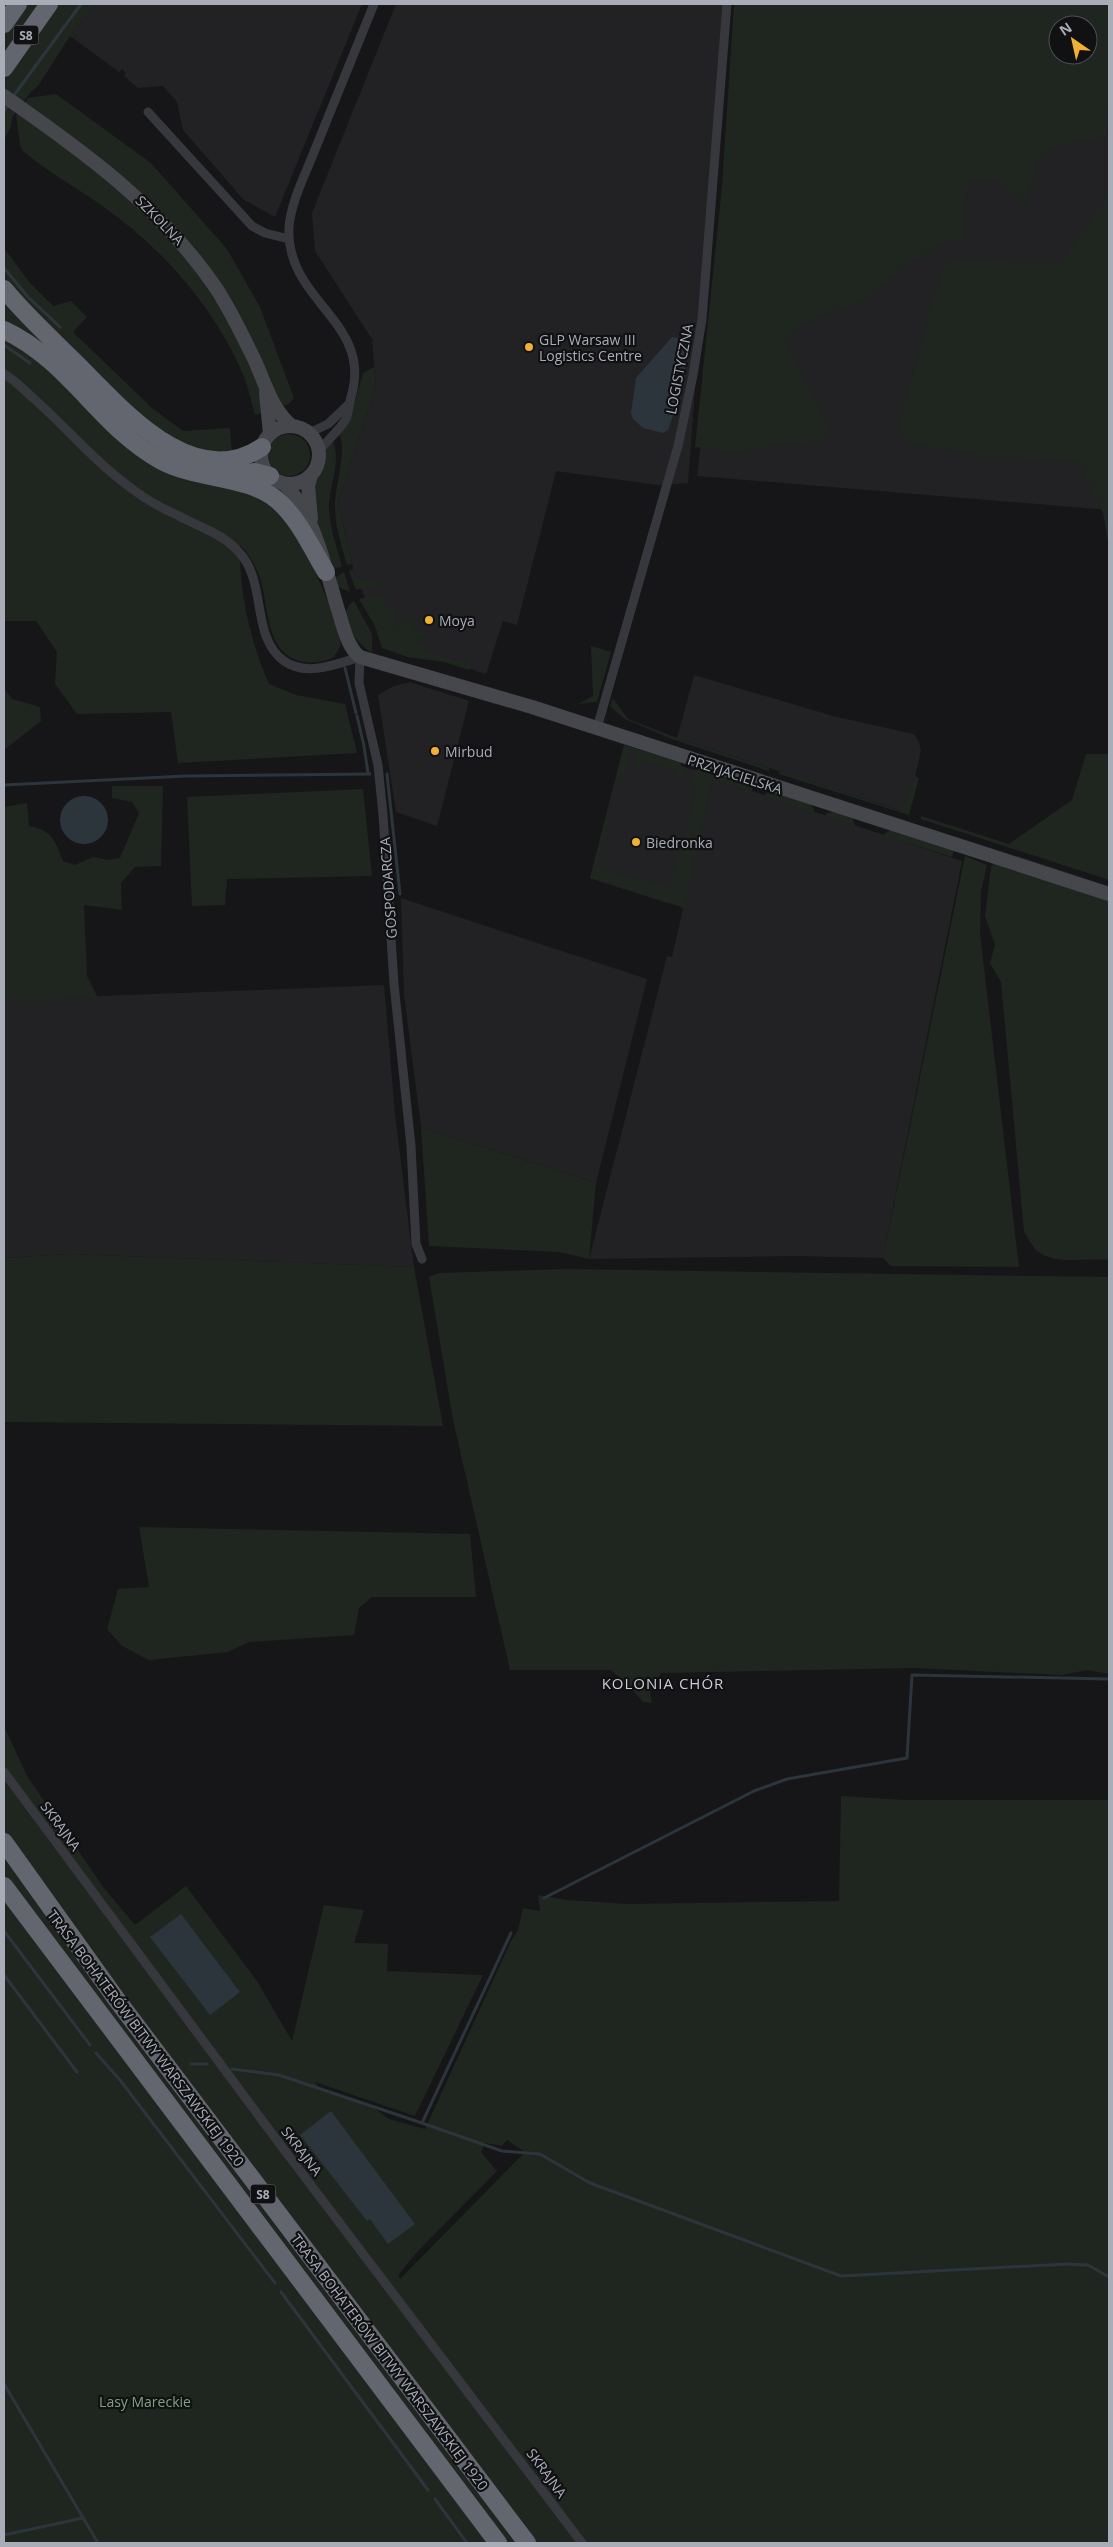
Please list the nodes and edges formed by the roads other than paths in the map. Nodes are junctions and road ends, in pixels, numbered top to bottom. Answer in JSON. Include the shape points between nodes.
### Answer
{"nodes":[{"id":1,"x":18,"y":4,"type":"edge"},
{"id":2,"x":48,"y":4,"type":"edge"},
{"id":3,"x":374,"y":4,"type":"edge"},
{"id":4,"x":727,"y":4,"type":"edge"},
{"id":5,"x":4,"y":24,"type":"edge"},
{"id":6,"x":4,"y":68,"type":"edge"},
{"id":7,"x":4,"y":96,"type":"edge"},
{"id":8,"x":148,"y":112,"type":"dead end"},
{"id":9,"x":290,"y":239,"type":"junction"},
{"id":10,"x":4,"y":289,"type":"edge"},
{"id":11,"x":4,"y":330,"type":"edge"},
{"id":12,"x":4,"y":374,"type":"edge"},
{"id":13,"x":265,"y":388,"type":"junction"},
{"id":14,"x":350,"y":403,"type":"junction"},
{"id":15,"x":292,"y":426,"type":"junction"},
{"id":16,"x":309,"y":433,"type":"junction"},
{"id":17,"x":266,"y":441,"type":"junction"},
{"id":18,"x":319,"y":451,"type":"junction"},
{"id":19,"x":213,"y":476,"type":"junction"},
{"id":20,"x":311,"y":476,"type":"junction"},
{"id":21,"x":277,"y":480,"type":"junction"},
{"id":22,"x":311,"y":527,"type":"junction"},
{"id":23,"x":326,"y":572,"type":"junction"},
{"id":24,"x":360,"y":657,"type":"junction"},
{"id":25,"x":598,"y":728,"type":"junction"},
{"id":26,"x":1109,"y":894,"type":"edge"},
{"id":27,"x":422,"y":1259,"type":"dead end"},
{"id":28,"x":4,"y":1772,"type":"edge"},
{"id":29,"x":4,"y":1842,"type":"edge"},
{"id":30,"x":4,"y":1886,"type":"edge"},
{"id":31,"x":498,"y":2543,"type":"edge"},
{"id":32,"x":527,"y":2543,"type":"edge"},
{"id":33,"x":582,"y":2543,"type":"edge"}],
"edges":[{"from":1,"to":5,"type":"highway","number":"S8"},
{"from":2,"to":6,"type":"highway","number":"S8"},
{"from":3,"to":9,"type":"street","via":[[293,209]]},
{"from":4,"to":25,"type":"street","name":"LOGISTYCZNA","via":[[702,319],[693,375],[678,446]]},
{"from":7,"to":13,"type":"street","name":"SZKOLNA","via":[[135,195],[185,246],[236,323]]},
{"from":8,"to":9,"type":"street","via":[[252,226]]},
{"from":9,"to":14,"type":"street","via":[[291,253],[304,283],[350,343],[356,369]]},
{"from":10,"to":17,"type":"highway","via":[[121,407],[162,442],[201,458],[222,460],[240,459]]},
{"from":11,"to":19,"type":"highway","via":[[46,356],[147,452],[176,468]]},
{"from":12,"to":24,"type":"street","via":[[131,488],[177,516],[219,535],[236,549],[248,564],[257,588],[267,639],[273,651],[284,661],[308,670]]},
{"from":13,"to":15,"type":"street","name":"SZKOLNA"},
{"from":13,"to":17,"type":"street","name":"SZKOLNA"},
{"from":14,"to":16,"type":"street","via":[[328,424]]},
{"from":14,"to":18,"type":"street","via":[[346,419]]},
{"from":15,"to":16,"type":"street"},
{"from":15,"to":17,"type":"street","via":[[284,426]]},
{"from":16,"to":18,"type":"street"},
{"from":17,"to":21,"type":"street","via":[[262,463]]},
{"from":18,"to":20,"type":"street","via":[[318,464]]},
{"from":19,"to":21,"type":"highway","via":[[250,472]]},
{"from":19,"to":23,"type":"highway","via":[[255,487],[275,499],[297,522]]},
{"from":20,"to":21,"type":"street","via":[[299,483]]},
{"from":20,"to":22,"type":"street","via":[[308,490]]},
{"from":21,"to":22,"type":"street","via":[[297,498]]},
{"from":22,"to":23,"type":"street"},
{"from":23,"to":24,"type":"street","via":[[348,639]]},
{"from":24,"to":25,"type":"street","name":"PRZYJACIELSKA"},
{"from":24,"to":27,"type":"street","name":"GOSPODARCZA","via":[[359,683],[378,765],[394,984],[411,1146],[416,1244]]},
{"from":25,"to":26,"type":"street","name":"PRZYJACIELSKA"},
{"from":28,"to":33,"type":"street","name":"SKRAJNA","via":[[267,2127]]},
{"from":29,"to":32,"type":"highway","name":"TRASA BOHATERÓW BITWY WARSZAWSKIEJ 1920","number":"S8","via":[[123,2008]]},
{"from":30,"to":31,"type":"highway","name":"TRASA BOHATERÓW BITWY WARSZAWSKIEJ 1920","number":"S8"}]}
